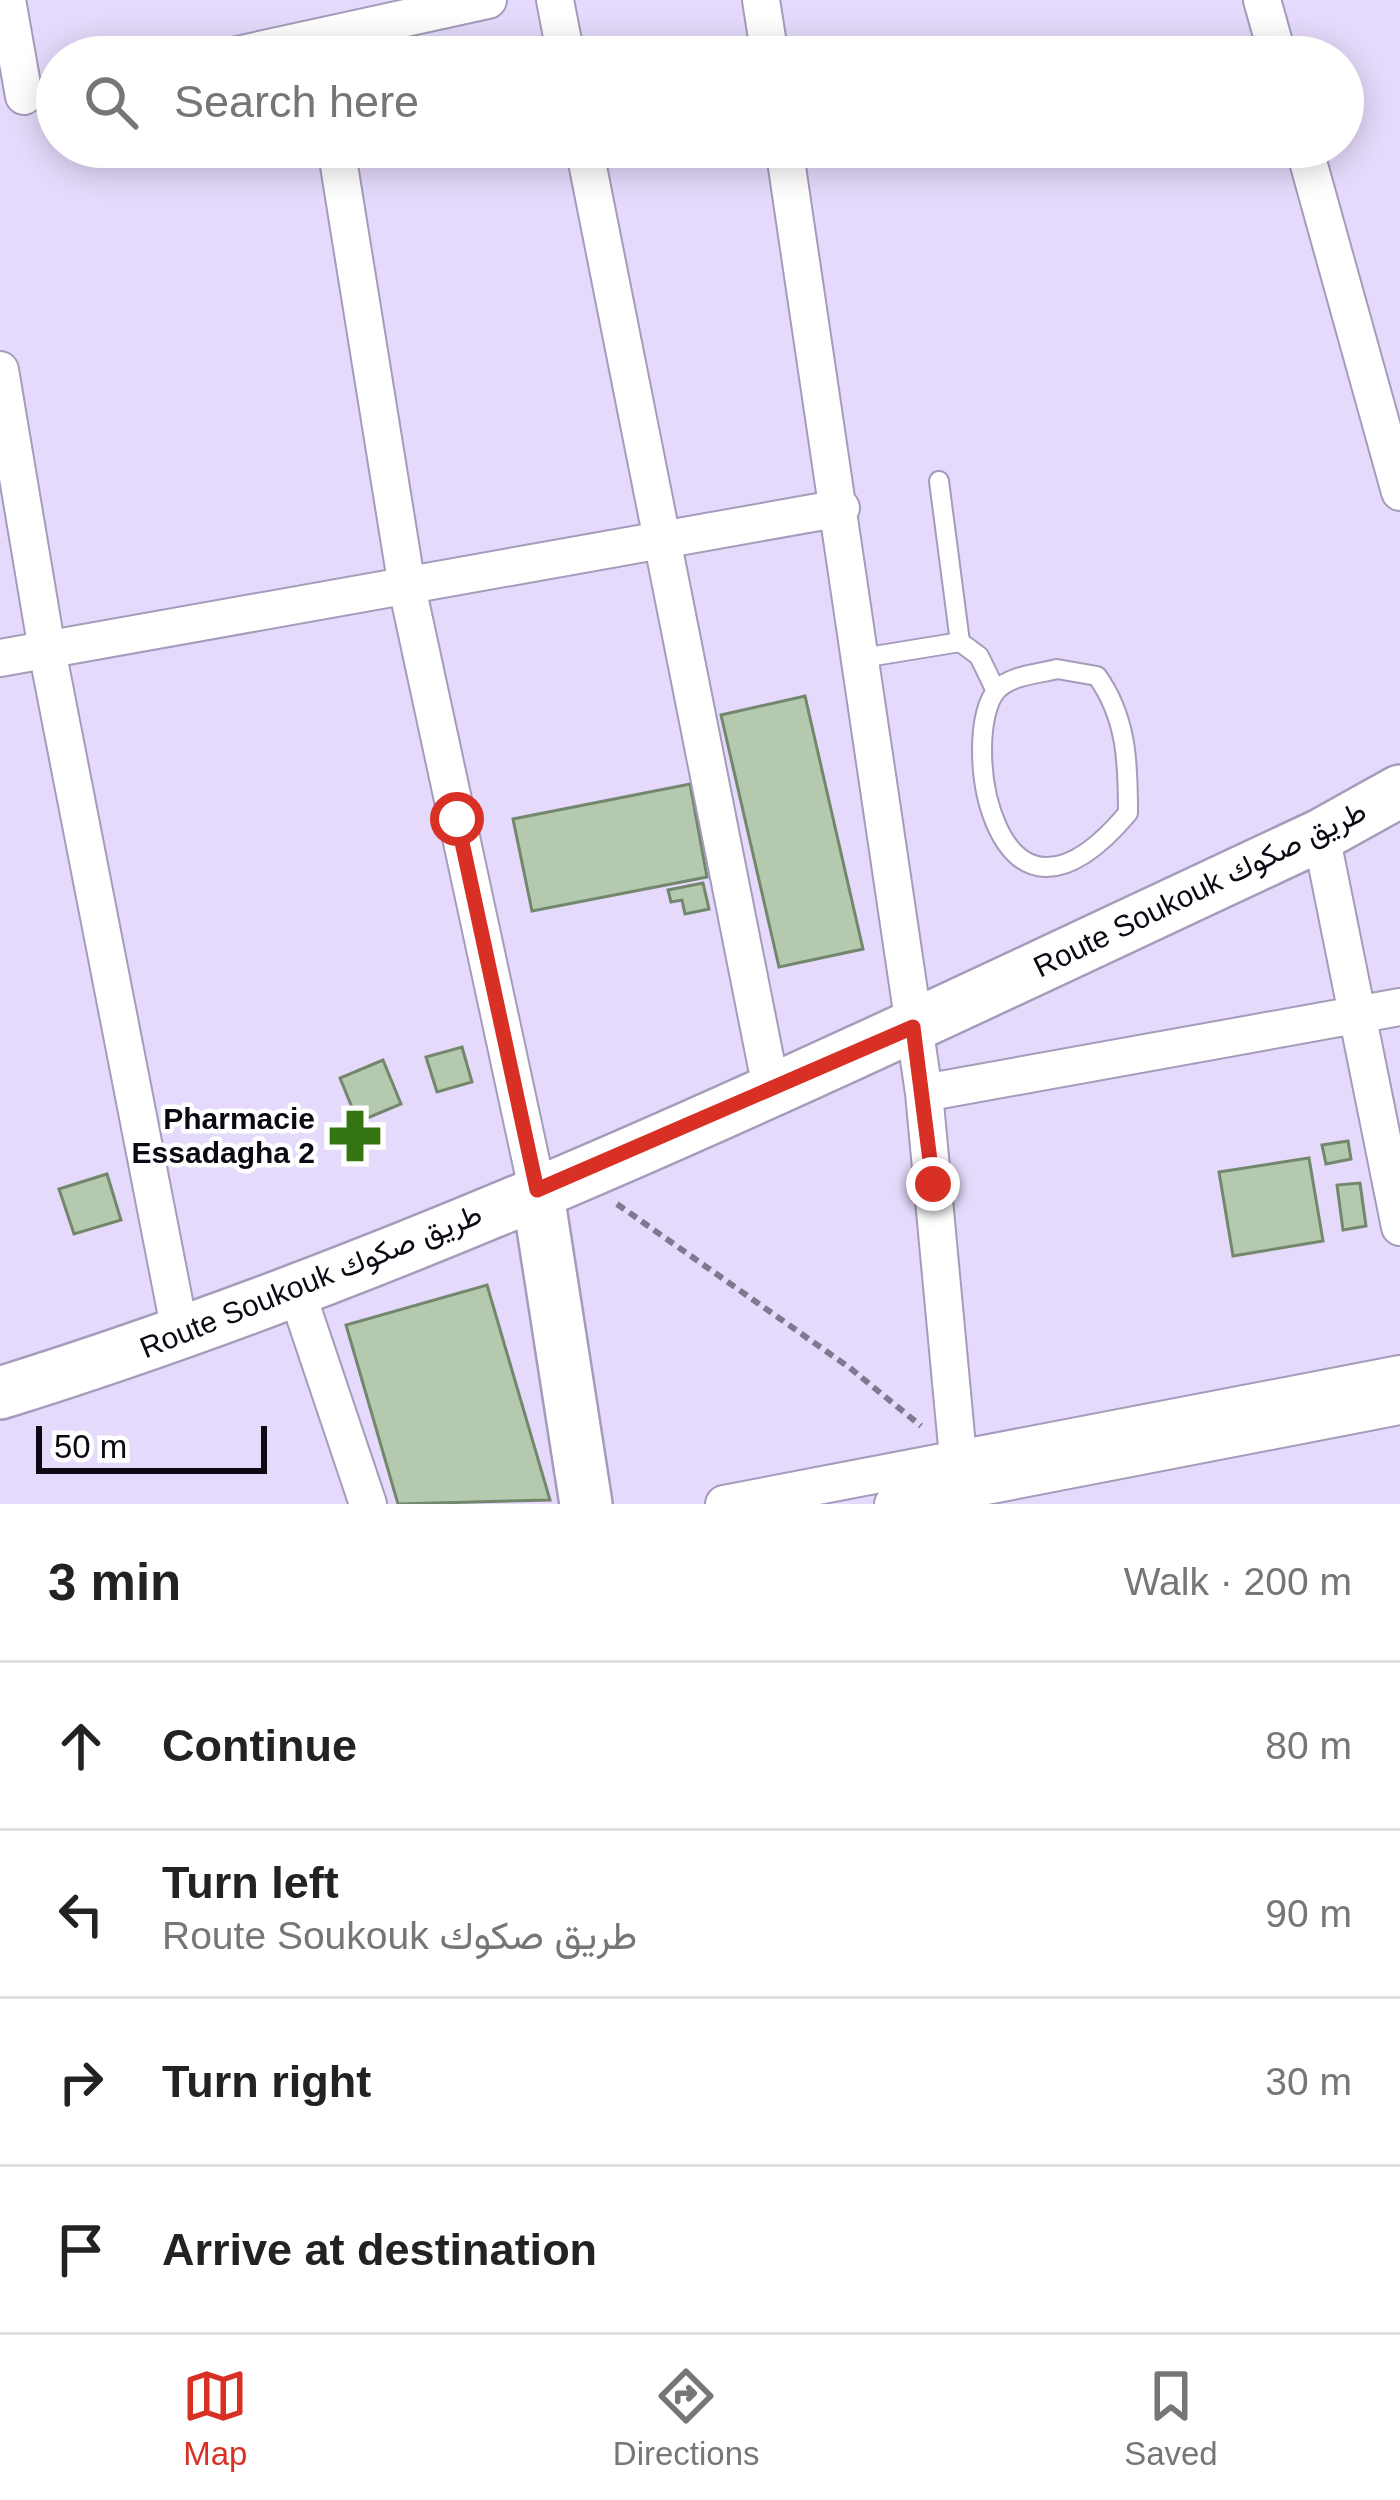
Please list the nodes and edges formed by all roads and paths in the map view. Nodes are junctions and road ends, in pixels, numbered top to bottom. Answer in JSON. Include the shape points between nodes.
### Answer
{"nodes":[{"id":1,"x":7,"y":0,"type":"edge"},
{"id":2,"x":488,"y":0,"type":"edge"},
{"id":3,"x":555,"y":0,"type":"edge"},
{"id":4,"x":761,"y":0,"type":"edge"},
{"id":5,"x":1262,"y":0,"type":"edge"},
{"id":6,"x":387,"y":11,"type":"edge"},
{"id":7,"x":342,"y":36,"type":"edge"},
{"id":8,"x":562,"y":36,"type":"edge"},
{"id":9,"x":767,"y":36,"type":"edge"},
{"id":10,"x":1272,"y":36,"type":"edge"},
{"id":11,"x":27,"y":95,"type":"edge"},
{"id":12,"x":339,"y":168,"type":"edge"},
{"id":13,"x":588,"y":168,"type":"edge"},
{"id":14,"x":787,"y":168,"type":"edge"},
{"id":15,"x":1310,"y":168,"type":"edge"},
{"id":16,"x":0,"y":370,"type":"edge"},
{"id":17,"x":939,"y":481,"type":"dead end"},
{"id":18,"x":1400,"y":492,"type":"edge"},
{"id":19,"x":841,"y":508,"type":"junction"},
{"id":20,"x":664,"y":542,"type":"junction"},
{"id":21,"x":407,"y":587,"type":"junction"},
{"id":22,"x":960,"y":642,"type":"junction"},
{"id":23,"x":46,"y":650,"type":"junction"},
{"id":24,"x":0,"y":658,"type":"edge"},
{"id":25,"x":862,"y":658,"type":"junction"},
{"id":26,"x":996,"y":691,"type":"junction"},
{"id":27,"x":1400,"y":791,"type":"edge"},
{"id":28,"x":1321,"y":835,"type":"junction"},
{"id":29,"x":1400,"y":1007,"type":"edge"},
{"id":30,"x":1356,"y":1015,"type":"junction"},
{"id":31,"x":913,"y":1027,"type":"junction"},
{"id":32,"x":771,"y":1088,"type":"junction"},
{"id":33,"x":924,"y":1094,"type":"junction"},
{"id":34,"x":556,"y":1182,"type":"junction"},
{"id":35,"x":1400,"y":1227,"type":"edge"},
{"id":36,"x":297,"y":1293,"type":"junction"},
{"id":37,"x":181,"y":1337,"type":"junction"},
{"id":38,"x":1400,"y":1374,"type":"edge"},
{"id":39,"x":0,"y":1393,"type":"edge"},
{"id":40,"x":1400,"y":1406,"type":"edge"},
{"id":41,"x":958,"y":1457,"type":"junction"},
{"id":42,"x":368,"y":1504,"type":"edge"},
{"id":43,"x":586,"y":1504,"type":"edge"},
{"id":44,"x":724,"y":1504,"type":"edge"},
{"id":45,"x":893,"y":1504,"type":"edge"}],
"edges":[{"from":1,"to":11,"type":"street"},
{"from":2,"to":6,"type":"street"},
{"from":3,"to":8,"type":"street"},
{"from":4,"to":9,"type":"street"},
{"from":5,"to":10,"type":"street"},
{"from":6,"to":7,"type":"street"},
{"from":12,"to":21,"type":"street"},
{"from":13,"to":20,"type":"street"},
{"from":14,"to":19,"type":"street"},
{"from":15,"to":18,"type":"street"},
{"from":16,"to":23,"type":"street"},
{"from":17,"to":22,"type":"lane"},
{"from":19,"to":20,"type":"street"},
{"from":19,"to":25,"type":"street"},
{"from":20,"to":21,"type":"street"},
{"from":20,"to":32,"type":"street"},
{"from":21,"to":23,"type":"street"},
{"from":21,"to":34,"type":"street"},
{"from":22,"to":25,"type":"lane"},
{"from":22,"to":26,"type":"lane","via":[[979,656]]},
{"from":23,"to":24,"type":"street"},
{"from":23,"to":37,"type":"street"},
{"from":25,"to":31,"type":"street"},
{"from":26,"to":26,"type":"lane","via":[[1057,670],[1097,676],[1118,705],[1128,813],[1104,841],[1058,868],[1016,859],[997,837],[984,752]]},
{"from":27,"to":28,"type":"street","name":"Route Soukouk طريق صكوك"},
{"from":28,"to":30,"type":"street"},
{"from":28,"to":31,"type":"street","name":"Route Soukouk طريق صكوك"},
{"from":29,"to":30,"type":"street"},
{"from":30,"to":33,"type":"street"},
{"from":30,"to":35,"type":"street"},
{"from":31,"to":32,"type":"street","name":"Route Soukouk طريق صكوك"},
{"from":31,"to":33,"type":"street"},
{"from":32,"to":34,"type":"street","name":"Route Soukouk طريق صكوك"},
{"from":33,"to":41,"type":"street"},
{"from":34,"to":36,"type":"street","name":"Route Soukouk طريق صكوك"},
{"from":34,"to":41,"type":"path","via":[[850,1368]]},
{"from":34,"to":43,"type":"street"},
{"from":36,"to":37,"type":"street","name":"Route Soukouk طريق صكوك"},
{"from":36,"to":42,"type":"street"},
{"from":37,"to":39,"type":"street","name":"Route Soukouk طريق صكوك"},
{"from":38,"to":41,"type":"street"},
{"from":40,"to":45,"type":"street"},
{"from":41,"to":44,"type":"street"}]}
